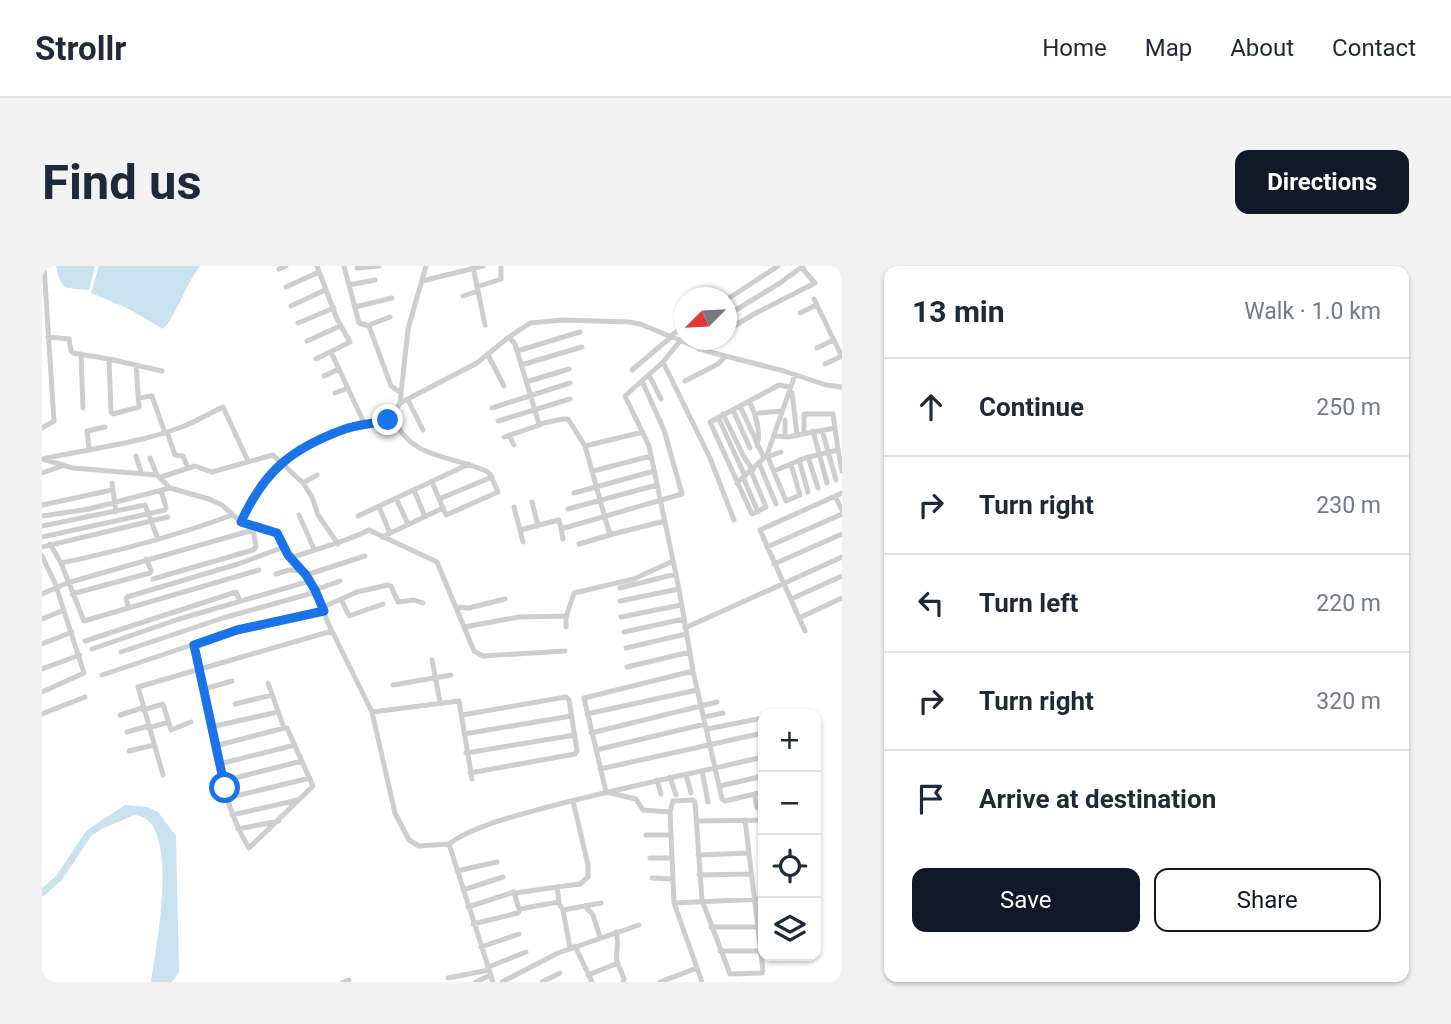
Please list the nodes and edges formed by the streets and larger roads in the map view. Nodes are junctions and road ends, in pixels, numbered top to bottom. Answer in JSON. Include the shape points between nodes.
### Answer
{"nodes":[{"id":1,"x":44,"y":266,"type":"edge"},
{"id":2,"x":286,"y":266,"type":"edge"},
{"id":3,"x":344,"y":266,"type":"edge"},
{"id":4,"x":379,"y":266,"type":"edge"},
{"id":5,"x":426,"y":266,"type":"edge"},
{"id":6,"x":451,"y":266,"type":"edge"},
{"id":7,"x":483,"y":266,"type":"edge"},
{"id":8,"x":500,"y":266,"type":"edge"},
{"id":9,"x":778,"y":266,"type":"edge"},
{"id":10,"x":473,"y":267,"type":"edge"},
{"id":11,"x":802,"y":267,"type":"edge"},
{"id":12,"x":279,"y":269,"type":"dead end"},
{"id":13,"x":318,"y":269,"type":"edge"},
{"id":14,"x":357,"y":270,"type":"edge"},
{"id":15,"x":454,"y":273,"type":"junction"},
{"id":16,"x":375,"y":280,"type":"dead end"},
{"id":17,"x":422,"y":281,"type":"junction"},
{"id":18,"x":349,"y":285,"type":"junction"},
{"id":19,"x":286,"y":287,"type":"dead end"},
{"id":20,"x":325,"y":289,"type":"junction"},
{"id":21,"x":478,"y":289,"type":"junction"},
{"id":22,"x":737,"y":293,"type":"edge"},
{"id":23,"x":463,"y":296,"type":"dead end"},
{"id":24,"x":392,"y":298,"type":"dead end"},
{"id":25,"x":44,"y":306,"type":"edge"},
{"id":26,"x":291,"y":306,"type":"dead end"},
{"id":27,"x":355,"y":307,"type":"junction"},
{"id":28,"x":334,"y":308,"type":"junction"},
{"id":29,"x":737,"y":309,"type":"edge"},
{"id":30,"x":800,"y":313,"type":"dead end"},
{"id":31,"x":390,"y":317,"type":"dead end"},
{"id":32,"x":298,"y":323,"type":"dead end"},
{"id":33,"x":369,"y":325,"type":"junction"},
{"id":34,"x":737,"y":325,"type":"edge"},
{"id":35,"x":340,"y":326,"type":"junction"},
{"id":36,"x":485,"y":326,"type":"dead end"},
{"id":37,"x":580,"y":332,"type":"dead end"},
{"id":38,"x":674,"y":333,"type":"edge"},
{"id":39,"x":670,"y":336,"type":"junction"},
{"id":40,"x":48,"y":337,"type":"junction"},
{"id":41,"x":509,"y":337,"type":"junction"},
{"id":42,"x":674,"y":337,"type":"edge"},
{"id":43,"x":833,"y":340,"type":"junction"},
{"id":44,"x":307,"y":341,"type":"dead end"},
{"id":45,"x":582,"y":346,"type":"dead end"},
{"id":46,"x":817,"y":348,"type":"dead end"},
{"id":47,"x":675,"y":350,"type":"edge"},
{"id":48,"x":702,"y":350,"type":"edge"},
{"id":49,"x":517,"y":351,"type":"junction"},
{"id":50,"x":331,"y":352,"type":"junction"},
{"id":51,"x":81,"y":354,"type":"junction"},
{"id":52,"x":488,"y":355,"type":"junction"},
{"id":53,"x":724,"y":357,"type":"junction"},
{"id":54,"x":842,"y":357,"type":"edge"},
{"id":55,"x":109,"y":359,"type":"junction"},
{"id":56,"x":316,"y":359,"type":"dead end"},
{"id":57,"x":663,"y":362,"type":"junction"},
{"id":58,"x":825,"y":364,"type":"dead end"},
{"id":59,"x":136,"y":365,"type":"junction"},
{"id":60,"x":521,"y":365,"type":"junction"},
{"id":61,"x":339,"y":369,"type":"junction"},
{"id":62,"x":569,"y":369,"type":"dead end"},
{"id":63,"x":632,"y":370,"type":"dead end"},
{"id":64,"x":162,"y":371,"type":"dead end"},
{"id":65,"x":649,"y":375,"type":"junction"},
{"id":66,"x":795,"y":375,"type":"junction"},
{"id":67,"x":324,"y":376,"type":"dead end"},
{"id":68,"x":642,"y":381,"type":"junction"},
{"id":69,"x":685,"y":381,"type":"dead end"},
{"id":70,"x":526,"y":382,"type":"junction"},
{"id":71,"x":570,"y":383,"type":"dead end"},
{"id":72,"x":505,"y":386,"type":"dead end"},
{"id":73,"x":842,"y":387,"type":"edge"},
{"id":74,"x":348,"y":388,"type":"junction"},
{"id":75,"x":791,"y":390,"type":"junction"},
{"id":76,"x":400,"y":392,"type":"junction"},
{"id":77,"x":335,"y":393,"type":"dead end"},
{"id":78,"x":802,"y":395,"type":"dead end"},
{"id":79,"x":530,"y":396,"type":"junction"},
{"id":80,"x":138,"y":398,"type":"junction"},
{"id":81,"x":570,"y":399,"type":"dead end"},
{"id":82,"x":661,"y":399,"type":"dead end"},
{"id":83,"x":408,"y":400,"type":"junction"},
{"id":84,"x":749,"y":401,"type":"junction"},
{"id":85,"x":400,"y":403,"type":"junction"},
{"id":86,"x":740,"y":406,"type":"junction"},
{"id":87,"x":83,"y":408,"type":"dead end"},
{"id":88,"x":492,"y":408,"type":"dead end"},
{"id":89,"x":534,"y":410,"type":"junction"},
{"id":90,"x":733,"y":410,"type":"junction"},
{"id":91,"x":782,"y":411,"type":"junction"},
{"id":92,"x":760,"y":412,"type":"dead end"},
{"id":93,"x":721,"y":416,"type":"junction"},
{"id":94,"x":392,"y":417,"type":"junction"},
{"id":95,"x":785,"y":420,"type":"dead end"},
{"id":96,"x":498,"y":421,"type":"dead end"},
{"id":97,"x":365,"y":425,"type":"junction"},
{"id":98,"x":541,"y":425,"type":"junction"},
{"id":99,"x":105,"y":427,"type":"dead end"},
{"id":100,"x":42,"y":428,"type":"edge"},
{"id":101,"x":835,"y":428,"type":"junction"},
{"id":102,"x":423,"y":430,"type":"dead end"},
{"id":103,"x":822,"y":430,"type":"junction"},
{"id":104,"x":813,"y":431,"type":"junction"},
{"id":105,"x":643,"y":432,"type":"junction"},
{"id":106,"x":804,"y":432,"type":"junction"},
{"id":107,"x":166,"y":433,"type":"junction"},
{"id":108,"x":797,"y":434,"type":"junction"},
{"id":109,"x":775,"y":436,"type":"junction"},
{"id":110,"x":785,"y":437,"type":"junction"},
{"id":111,"x":772,"y":443,"type":"junction"},
{"id":112,"x":758,"y":444,"type":"junction"},
{"id":113,"x":514,"y":445,"type":"dead end"},
{"id":114,"x":585,"y":446,"type":"junction"},
{"id":115,"x":750,"y":448,"type":"dead end"},
{"id":116,"x":89,"y":449,"type":"junction"},
{"id":117,"x":839,"y":451,"type":"edge"},
{"id":118,"x":781,"y":452,"type":"dead end"},
{"id":119,"x":828,"y":452,"type":"junction"},
{"id":120,"x":818,"y":455,"type":"junction"},
{"id":121,"x":135,"y":456,"type":"dead end"},
{"id":122,"x":651,"y":456,"type":"junction"},
{"id":123,"x":808,"y":457,"type":"junction"},
{"id":124,"x":42,"y":458,"type":"edge"},
{"id":125,"x":150,"y":458,"type":"dead end"},
{"id":126,"x":764,"y":458,"type":"junction"},
{"id":127,"x":799,"y":460,"type":"junction"},
{"id":128,"x":248,"y":461,"type":"junction"},
{"id":129,"x":282,"y":461,"type":"junction"},
{"id":130,"x":470,"y":464,"type":"junction"},
{"id":131,"x":791,"y":464,"type":"junction"},
{"id":132,"x":62,"y":466,"type":"junction"},
{"id":133,"x":188,"y":468,"type":"junction"},
{"id":134,"x":752,"y":470,"type":"junction"},
{"id":135,"x":593,"y":471,"type":"junction"},
{"id":136,"x":654,"y":471,"type":"junction"},
{"id":137,"x":774,"y":471,"type":"junction"},
{"id":138,"x":842,"y":471,"type":"edge"},
{"id":139,"x":141,"y":472,"type":"junction"},
{"id":140,"x":42,"y":473,"type":"edge"},
{"id":141,"x":317,"y":475,"type":"dead end"},
{"id":142,"x":158,"y":476,"type":"junction"},
{"id":143,"x":492,"y":477,"type":"junction"},
{"id":144,"x":744,"y":477,"type":"junction"},
{"id":145,"x":836,"y":480,"type":"dead end"},
{"id":146,"x":432,"y":482,"type":"junction"},
{"id":147,"x":303,"y":483,"type":"junction"},
{"id":148,"x":737,"y":483,"type":"junction"},
{"id":149,"x":827,"y":483,"type":"dead end"},
{"id":150,"x":657,"y":485,"type":"junction"},
{"id":151,"x":597,"y":486,"type":"junction"},
{"id":152,"x":170,"y":488,"type":"junction"},
{"id":153,"x":818,"y":488,"type":"dead end"},
{"id":154,"x":414,"y":490,"type":"junction"},
{"id":155,"x":161,"y":491,"type":"junction"},
{"id":156,"x":808,"y":492,"type":"dead end"},
{"id":157,"x":574,"y":493,"type":"dead end"},
{"id":158,"x":839,"y":494,"type":"edge"},
{"id":159,"x":396,"y":499,"type":"junction"},
{"id":160,"x":439,"y":499,"type":"junction"},
{"id":161,"x":601,"y":500,"type":"junction"},
{"id":162,"x":661,"y":501,"type":"junction"},
{"id":163,"x":118,"y":502,"type":"junction"},
{"id":164,"x":532,"y":502,"type":"dead end"},
{"id":165,"x":776,"y":504,"type":"dead end"},
{"id":166,"x":42,"y":505,"type":"edge"},
{"id":167,"x":379,"y":507,"type":"junction"},
{"id":168,"x":514,"y":507,"type":"dead end"},
{"id":169,"x":443,"y":508,"type":"junction"},
{"id":170,"x":568,"y":509,"type":"dead end"},
{"id":171,"x":120,"y":511,"type":"junction"},
{"id":172,"x":758,"y":512,"type":"junction"},
{"id":173,"x":842,"y":512,"type":"edge"},
{"id":174,"x":149,"y":513,"type":"junction"},
{"id":175,"x":232,"y":514,"type":"junction"},
{"id":176,"x":299,"y":515,"type":"dead end"},
{"id":177,"x":42,"y":516,"type":"edge"},
{"id":178,"x":358,"y":516,"type":"dead end"},
{"id":179,"x":605,"y":516,"type":"junction"},
{"id":180,"x":168,"y":517,"type":"dead end"},
{"id":181,"x":425,"y":517,"type":"junction"},
{"id":182,"x":734,"y":520,"type":"dead end"},
{"id":183,"x":665,"y":521,"type":"junction"},
{"id":184,"x":152,"y":522,"type":"junction"},
{"id":185,"x":241,"y":522,"type":"junction"},
{"id":186,"x":408,"y":524,"type":"junction"},
{"id":187,"x":42,"y":526,"type":"edge"},
{"id":188,"x":538,"y":526,"type":"junction"},
{"id":189,"x":252,"y":528,"type":"junction"},
{"id":190,"x":561,"y":529,"type":"junction"},
{"id":191,"x":520,"y":530,"type":"junction"},
{"id":192,"x":390,"y":533,"type":"junction"},
{"id":193,"x":613,"y":534,"type":"junction"},
{"id":194,"x":842,"y":534,"type":"edge"},
{"id":195,"x":42,"y":537,"type":"edge"},
{"id":196,"x":382,"y":537,"type":"junction"},
{"id":197,"x":158,"y":539,"type":"junction"},
{"id":198,"x":563,"y":539,"type":"dead end"},
{"id":199,"x":523,"y":542,"type":"dead end"},
{"id":200,"x":50,"y":544,"type":"junction"},
{"id":201,"x":338,"y":544,"type":"junction"},
{"id":202,"x":579,"y":544,"type":"dead end"},
{"id":203,"x":42,"y":547,"type":"edge"},
{"id":204,"x":284,"y":547,"type":"junction"},
{"id":205,"x":767,"y":547,"type":"junction"},
{"id":206,"x":314,"y":549,"type":"junction"},
{"id":207,"x":42,"y":556,"type":"edge"},
{"id":208,"x":365,"y":556,"type":"dead end"},
{"id":209,"x":842,"y":557,"type":"edge"},
{"id":210,"x":291,"y":558,"type":"junction"},
{"id":211,"x":146,"y":559,"type":"junction"},
{"id":212,"x":673,"y":561,"type":"junction"},
{"id":213,"x":61,"y":563,"type":"junction"},
{"id":214,"x":774,"y":564,"type":"junction"},
{"id":215,"x":45,"y":568,"type":"edge"},
{"id":216,"x":259,"y":569,"type":"dead end"},
{"id":217,"x":304,"y":573,"type":"junction"},
{"id":218,"x":276,"y":574,"type":"dead end"},
{"id":219,"x":676,"y":574,"type":"junction"},
{"id":220,"x":842,"y":576,"type":"edge"},
{"id":221,"x":153,"y":579,"type":"dead end"},
{"id":222,"x":310,"y":581,"type":"junction"},
{"id":223,"x":340,"y":581,"type":"dead end"},
{"id":224,"x":67,"y":583,"type":"junction"},
{"id":225,"x":783,"y":584,"type":"junction"},
{"id":226,"x":57,"y":588,"type":"junction"},
{"id":227,"x":620,"y":588,"type":"dead end"},
{"id":228,"x":679,"y":589,"type":"junction"},
{"id":229,"x":316,"y":591,"type":"junction"},
{"id":230,"x":42,"y":594,"type":"edge"},
{"id":231,"x":72,"y":594,"type":"junction"},
{"id":232,"x":842,"y":598,"type":"edge"},
{"id":233,"x":341,"y":599,"type":"junction"},
{"id":234,"x":505,"y":599,"type":"dead end"},
{"id":235,"x":790,"y":600,"type":"junction"},
{"id":236,"x":240,"y":601,"type":"junction"},
{"id":237,"x":620,"y":601,"type":"dead end"},
{"id":238,"x":423,"y":603,"type":"dead end"},
{"id":239,"x":383,"y":604,"type":"dead end"},
{"id":240,"x":681,"y":605,"type":"junction"},
{"id":241,"x":457,"y":607,"type":"junction"},
{"id":242,"x":129,"y":608,"type":"junction"},
{"id":243,"x":323,"y":609,"type":"junction"},
{"id":244,"x":64,"y":610,"type":"junction"},
{"id":245,"x":566,"y":616,"type":"junction"},
{"id":246,"x":621,"y":617,"type":"dead end"},
{"id":247,"x":799,"y":618,"type":"junction"},
{"id":248,"x":42,"y":619,"type":"edge"},
{"id":249,"x":684,"y":619,"type":"junction"},
{"id":250,"x":464,"y":627,"type":"junction"},
{"id":251,"x":566,"y":627,"type":"dead end"},
{"id":252,"x":332,"y":631,"type":"junction"},
{"id":253,"x":686,"y":631,"type":"junction"},
{"id":254,"x":806,"y":631,"type":"dead end"},
{"id":255,"x":72,"y":632,"type":"junction"},
{"id":256,"x":624,"y":632,"type":"dead end"},
{"id":257,"x":85,"y":641,"type":"dead end"},
{"id":258,"x":42,"y":643,"type":"edge"},
{"id":259,"x":194,"y":645,"type":"junction"},
{"id":260,"x":626,"y":648,"type":"dead end"},
{"id":261,"x":92,"y":649,"type":"dead end"},
{"id":262,"x":565,"y":651,"type":"dead end"},
{"id":263,"x":121,"y":652,"type":"dead end"},
{"id":264,"x":690,"y":652,"type":"junction"},
{"id":265,"x":80,"y":654,"type":"junction"},
{"id":266,"x":432,"y":660,"type":"dead end"},
{"id":267,"x":627,"y":667,"type":"dead end"},
{"id":268,"x":42,"y":669,"type":"edge"},
{"id":269,"x":199,"y":670,"type":"junction"},
{"id":270,"x":693,"y":671,"type":"junction"},
{"id":271,"x":102,"y":675,"type":"dead end"},
{"id":272,"x":451,"y":675,"type":"dead end"},
{"id":273,"x":435,"y":678,"type":"junction"},
{"id":274,"x":232,"y":681,"type":"dead end"},
{"id":275,"x":268,"y":683,"type":"dead end"},
{"id":276,"x":393,"y":685,"type":"dead end"},
{"id":277,"x":204,"y":689,"type":"junction"},
{"id":278,"x":697,"y":690,"type":"junction"},
{"id":279,"x":42,"y":692,"type":"edge"},
{"id":280,"x":272,"y":695,"type":"junction"},
{"id":281,"x":85,"y":697,"type":"dead end"},
{"id":282,"x":440,"y":702,"type":"junction"},
{"id":283,"x":718,"y":702,"type":"dead end"},
{"id":284,"x":235,"y":704,"type":"dead end"},
{"id":285,"x":701,"y":706,"type":"junction"},
{"id":286,"x":143,"y":709,"type":"junction"},
{"id":287,"x":278,"y":712,"type":"junction"},
{"id":288,"x":372,"y":712,"type":"junction"},
{"id":289,"x":723,"y":713,"type":"dead end"},
{"id":290,"x":42,"y":714,"type":"edge"},
{"id":291,"x":120,"y":715,"type":"dead end"},
{"id":292,"x":462,"y":715,"type":"junction"},
{"id":293,"x":587,"y":715,"type":"junction"},
{"id":294,"x":571,"y":716,"type":"junction"},
{"id":295,"x":758,"y":719,"type":"edge"},
{"id":296,"x":169,"y":722,"type":"junction"},
{"id":297,"x":191,"y":722,"type":"dead end"},
{"id":298,"x":705,"y":724,"type":"junction"},
{"id":299,"x":148,"y":727,"type":"junction"},
{"id":300,"x":211,"y":727,"type":"junction"},
{"id":301,"x":284,"y":729,"type":"junction"},
{"id":302,"x":127,"y":732,"type":"dead end"},
{"id":303,"x":592,"y":733,"type":"junction"},
{"id":304,"x":464,"y":734,"type":"junction"},
{"id":305,"x":758,"y":734,"type":"edge"},
{"id":306,"x":575,"y":735,"type":"junction"},
{"id":307,"x":710,"y":744,"type":"junction"},
{"id":308,"x":154,"y":745,"type":"junction"},
{"id":309,"x":215,"y":746,"type":"junction"},
{"id":310,"x":295,"y":746,"type":"junction"},
{"id":311,"x":596,"y":750,"type":"junction"},
{"id":312,"x":129,"y":751,"type":"dead end"},
{"id":313,"x":466,"y":753,"type":"junction"},
{"id":314,"x":758,"y":758,"type":"edge"},
{"id":315,"x":302,"y":761,"type":"junction"},
{"id":316,"x":219,"y":764,"type":"junction"},
{"id":317,"x":716,"y":768,"type":"junction"},
{"id":318,"x":600,"y":769,"type":"junction"},
{"id":319,"x":702,"y":771,"type":"junction"},
{"id":320,"x":686,"y":774,"type":"junction"},
{"id":321,"x":163,"y":775,"type":"dead end"},
{"id":322,"x":758,"y":777,"type":"edge"},
{"id":323,"x":310,"y":778,"type":"junction"},
{"id":324,"x":670,"y":778,"type":"junction"},
{"id":325,"x":657,"y":780,"type":"junction"},
{"id":326,"x":223,"y":781,"type":"junction"},
{"id":327,"x":720,"y":786,"type":"junction"},
{"id":328,"x":606,"y":792,"type":"junction"},
{"id":329,"x":691,"y":793,"type":"dead end"},
{"id":330,"x":758,"y":793,"type":"edge"},
{"id":331,"x":661,"y":794,"type":"dead end"},
{"id":332,"x":754,"y":794,"type":"junction"},
{"id":333,"x":676,"y":795,"type":"dead end"},
{"id":334,"x":228,"y":798,"type":"junction"},
{"id":335,"x":299,"y":800,"type":"junction"},
{"id":336,"x":573,"y":801,"type":"junction"},
{"id":337,"x":708,"y":802,"type":"dead end"},
{"id":338,"x":757,"y":808,"type":"dead end"},
{"id":339,"x":670,"y":812,"type":"junction"},
{"id":340,"x":232,"y":815,"type":"junction"},
{"id":341,"x":745,"y":820,"type":"junction"},
{"id":342,"x":758,"y":820,"type":"edge"},
{"id":343,"x":279,"y":821,"type":"junction"},
{"id":344,"x":697,"y":821,"type":"junction"},
{"id":345,"x":238,"y":829,"type":"junction"},
{"id":346,"x":646,"y":835,"type":"dead end"},
{"id":347,"x":671,"y":835,"type":"junction"},
{"id":348,"x":449,"y":844,"type":"junction"},
{"id":349,"x":748,"y":853,"type":"junction"},
{"id":350,"x":698,"y":855,"type":"junction"},
{"id":351,"x":650,"y":858,"type":"dead end"},
{"id":352,"x":672,"y":858,"type":"junction"},
{"id":353,"x":497,"y":862,"type":"dead end"},
{"id":354,"x":457,"y":872,"type":"junction"},
{"id":355,"x":751,"y":874,"type":"junction"},
{"id":356,"x":699,"y":875,"type":"junction"},
{"id":357,"x":503,"y":877,"type":"dead end"},
{"id":358,"x":652,"y":878,"type":"dead end"},
{"id":359,"x":673,"y":879,"type":"junction"},
{"id":360,"x":557,"y":887,"type":"junction"},
{"id":361,"x":463,"y":890,"type":"junction"},
{"id":362,"x":516,"y":893,"type":"junction"},
{"id":363,"x":754,"y":900,"type":"junction"},
{"id":364,"x":758,"y":900,"type":"edge"},
{"id":365,"x":702,"y":901,"type":"junction"},
{"id":366,"x":559,"y":902,"type":"junction"},
{"id":367,"x":601,"y":903,"type":"dead end"},
{"id":368,"x":674,"y":903,"type":"junction"},
{"id":369,"x":584,"y":906,"type":"junction"},
{"id":370,"x":468,"y":907,"type":"junction"},
{"id":371,"x":519,"y":909,"type":"junction"},
{"id":372,"x":563,"y":910,"type":"junction"},
{"id":373,"x":473,"y":925,"type":"junction"},
{"id":374,"x":639,"y":925,"type":"dead end"},
{"id":375,"x":758,"y":926,"type":"joint"},
{"id":376,"x":711,"y":928,"type":"junction"},
{"id":377,"x":616,"y":932,"type":"junction"},
{"id":378,"x":519,"y":933,"type":"dead end"},
{"id":379,"x":600,"y":937,"type":"junction"},
{"id":380,"x":481,"y":947,"type":"junction"},
{"id":381,"x":573,"y":947,"type":"junction"},
{"id":382,"x":720,"y":951,"type":"junction"},
{"id":383,"x":758,"y":951,"type":"edge"},
{"id":384,"x":526,"y":952,"type":"dead end"},
{"id":385,"x":761,"y":961,"type":"edge"},
{"id":386,"x":618,"y":962,"type":"junction"},
{"id":387,"x":697,"y":968,"type":"junction"},
{"id":388,"x":489,"y":971,"type":"junction"},
{"id":389,"x":561,"y":973,"type":"dead end"},
{"id":390,"x":589,"y":975,"type":"junction"},
{"id":391,"x":448,"y":978,"type":"dead end"},
{"id":392,"x":476,"y":982,"type":"edge"},
{"id":393,"x":493,"y":982,"type":"edge"},
{"id":394,"x":502,"y":982,"type":"edge"},
{"id":395,"x":542,"y":982,"type":"edge"},
{"id":396,"x":592,"y":982,"type":"edge"},
{"id":397,"x":623,"y":982,"type":"edge"},
{"id":398,"x":660,"y":982,"type":"edge"},
{"id":399,"x":702,"y":982,"type":"edge"}],
"edges":[{"from":1,"to":25,"type":"street"},
{"from":2,"to":12,"type":"street"},
{"from":3,"to":18,"type":"street"},
{"from":4,"to":14,"type":"street"},
{"from":5,"to":17,"type":"street"},
{"from":6,"to":15,"type":"street"},
{"from":7,"to":10,"type":"street"},
{"from":8,"to":21,"type":"street","via":[[500,279]]},
{"from":9,"to":22,"type":"street"},
{"from":10,"to":15,"type":"street"},
{"from":10,"to":21,"type":"street"},
{"from":11,"to":29,"type":"street"},
{"from":11,"to":34,"type":"street","via":[[815,283]]},
{"from":13,"to":19,"type":"street"},
{"from":13,"to":20,"type":"street"},
{"from":15,"to":17,"type":"street"},
{"from":16,"to":18,"type":"street"},
{"from":17,"to":76,"type":"street","via":[[407,337]]},
{"from":18,"to":27,"type":"street"},
{"from":20,"to":26,"type":"street"},
{"from":20,"to":28,"type":"street"},
{"from":21,"to":23,"type":"street"},
{"from":21,"to":36,"type":"street"},
{"from":24,"to":27,"type":"street"},
{"from":25,"to":40,"type":"street"},
{"from":27,"to":33,"type":"street","via":[[360,324]]},
{"from":28,"to":32,"type":"street"},
{"from":28,"to":35,"type":"street"},
{"from":30,"to":43,"type":"street","via":[[815,302]]},
{"from":31,"to":33,"type":"street"},
{"from":33,"to":76,"type":"street","via":[[391,386]]},
{"from":35,"to":44,"type":"street"},
{"from":35,"to":50,"type":"street","via":[[350,342]]},
{"from":37,"to":49,"type":"street"},
{"from":38,"to":39,"type":"street"},
{"from":39,"to":41,"type":"street","via":[[629,321],[563,320],[532,322]]},
{"from":39,"to":42,"type":"street"},
{"from":39,"to":63,"type":"street"},
{"from":40,"to":51,"type":"street","via":[[67,338],[71,353]]},
{"from":40,"to":100,"type":"street","via":[[54,421]]},
{"from":41,"to":49,"type":"street"},
{"from":41,"to":52,"type":"street"},
{"from":43,"to":46,"type":"street"},
{"from":43,"to":54,"type":"street"},
{"from":45,"to":60,"type":"street"},
{"from":47,"to":57,"type":"street"},
{"from":48,"to":53,"type":"street"},
{"from":49,"to":60,"type":"street"},
{"from":50,"to":56,"type":"street"},
{"from":50,"to":61,"type":"street"},
{"from":51,"to":55,"type":"street"},
{"from":51,"to":87,"type":"street"},
{"from":52,"to":72,"type":"street"},
{"from":52,"to":83,"type":"street"},
{"from":53,"to":66,"type":"street"},
{"from":53,"to":69,"type":"street","via":[[718,365]]},
{"from":54,"to":58,"type":"street"},
{"from":55,"to":59,"type":"street"},
{"from":55,"to":80,"type":"street","via":[[112,414],[137,409]]},
{"from":57,"to":65,"type":"street"},
{"from":57,"to":182,"type":"street","via":[[710,458]]},
{"from":59,"to":64,"type":"street"},
{"from":59,"to":80,"type":"street"},
{"from":60,"to":70,"type":"street"},
{"from":61,"to":67,"type":"street"},
{"from":61,"to":74,"type":"street"},
{"from":62,"to":70,"type":"street"},
{"from":65,"to":68,"type":"street"},
{"from":65,"to":82,"type":"street"},
{"from":66,"to":73,"type":"street"},
{"from":66,"to":75,"type":"street"},
{"from":68,"to":105,"type":"street","via":[[625,396]]},
{"from":68,"to":162,"type":"street","via":[[664,430],[683,493]]},
{"from":70,"to":79,"type":"street"},
{"from":71,"to":79,"type":"street"},
{"from":74,"to":77,"type":"street"},
{"from":74,"to":97,"type":"street"},
{"from":75,"to":78,"type":"street"},
{"from":75,"to":84,"type":"street","via":[[779,386]]},
{"from":75,"to":91,"type":"street"},
{"from":75,"to":108,"type":"street"},
{"from":76,"to":85,"type":"street"},
{"from":79,"to":88,"type":"street"},
{"from":79,"to":89,"type":"street"},
{"from":80,"to":107,"type":"street","via":[[153,398]]},
{"from":81,"to":89,"type":"street"},
{"from":83,"to":85,"type":"street"},
{"from":83,"to":102,"type":"street"},
{"from":84,"to":86,"type":"street"},
{"from":84,"to":112,"type":"street"},
{"from":85,"to":94,"type":"street"},
{"from":86,"to":90,"type":"street"},
{"from":86,"to":112,"type":"street"},
{"from":89,"to":96,"type":"street"},
{"from":89,"to":98,"type":"street"},
{"from":90,"to":93,"type":"street"},
{"from":90,"to":115,"type":"street"},
{"from":91,"to":92,"type":"street"},
{"from":91,"to":109,"type":"street"},
{"from":93,"to":134,"type":"street"},
{"from":93,"to":144,"type":"street"},
{"from":93,"to":148,"type":"street","via":[[710,423]]},
{"from":94,"to":97,"type":"street"},
{"from":94,"to":130,"type":"street","via":[[413,445]]},
{"from":95,"to":110,"type":"street"},
{"from":97,"to":129,"type":"street","via":[[339,432]]},
{"from":98,"to":113,"type":"street","via":[[506,436]]},
{"from":98,"to":114,"type":"street","via":[[568,419]]},
{"from":99,"to":116,"type":"street","via":[[87,431]]},
{"from":101,"to":103,"type":"street"},
{"from":101,"to":106,"type":"street","via":[[833,414],[804,414]]},
{"from":101,"to":117,"type":"street"},
{"from":103,"to":104,"type":"street"},
{"from":103,"to":119,"type":"street"},
{"from":104,"to":106,"type":"street"},
{"from":104,"to":120,"type":"street"},
{"from":105,"to":114,"type":"street"},
{"from":105,"to":122,"type":"street"},
{"from":106,"to":108,"type":"street"},
{"from":107,"to":116,"type":"street"},
{"from":107,"to":128,"type":"street","via":[[224,407]]},
{"from":107,"to":133,"type":"street","via":[[176,457],[183,456]]},
{"from":108,"to":110,"type":"street"},
{"from":109,"to":110,"type":"street"},
{"from":109,"to":111,"type":"street"},
{"from":111,"to":112,"type":"street"},
{"from":111,"to":126,"type":"street"},
{"from":112,"to":126,"type":"street"},
{"from":114,"to":135,"type":"street"},
{"from":116,"to":124,"type":"street"},
{"from":117,"to":119,"type":"street"},
{"from":117,"to":138,"type":"street"},
{"from":118,"to":126,"type":"street"},
{"from":119,"to":120,"type":"street"},
{"from":119,"to":145,"type":"street"},
{"from":120,"to":123,"type":"street"},
{"from":120,"to":149,"type":"street"},
{"from":121,"to":139,"type":"street"},
{"from":122,"to":135,"type":"street"},
{"from":122,"to":136,"type":"street"},
{"from":123,"to":127,"type":"street"},
{"from":123,"to":153,"type":"street"},
{"from":124,"to":132,"type":"street"},
{"from":125,"to":142,"type":"street"},
{"from":126,"to":134,"type":"street"},
{"from":126,"to":137,"type":"street"},
{"from":126,"to":165,"type":"street"},
{"from":127,"to":131,"type":"street"},
{"from":127,"to":156,"type":"street"},
{"from":128,"to":129,"type":"street","via":[[272,455]]},
{"from":128,"to":133,"type":"street","via":[[211,472]]},
{"from":129,"to":147,"type":"street"},
{"from":129,"to":185,"type":"street","via":[[253,496]]},
{"from":130,"to":143,"type":"street"},
{"from":130,"to":146,"type":"street"},
{"from":131,"to":137,"type":"street"},
{"from":131,"to":137,"type":"street","via":[[799,496],[785,500]]},
{"from":132,"to":139,"type":"street"},
{"from":132,"to":140,"type":"street"},
{"from":133,"to":142,"type":"street"},
{"from":134,"to":144,"type":"street"},
{"from":134,"to":172,"type":"street","via":[[766,507]]},
{"from":135,"to":151,"type":"street"},
{"from":136,"to":150,"type":"street"},
{"from":136,"to":151,"type":"street"},
{"from":139,"to":142,"type":"street"},
{"from":141,"to":147,"type":"street"},
{"from":142,"to":152,"type":"street"},
{"from":143,"to":160,"type":"street"},
{"from":143,"to":169,"type":"street","via":[[498,492],[446,515]]},
{"from":144,"to":148,"type":"street"},
{"from":144,"to":172,"type":"street"},
{"from":146,"to":154,"type":"street"},
{"from":146,"to":160,"type":"street"},
{"from":147,"to":201,"type":"street"},
{"from":148,"to":172,"type":"street","via":[[751,514]]},
{"from":150,"to":161,"type":"street"},
{"from":150,"to":162,"type":"street"},
{"from":151,"to":157,"type":"street"},
{"from":151,"to":161,"type":"street"},
{"from":152,"to":155,"type":"street"},
{"from":152,"to":175,"type":"street","via":[[209,499]]},
{"from":154,"to":159,"type":"street"},
{"from":154,"to":181,"type":"street"},
{"from":155,"to":163,"type":"street"},
{"from":155,"to":174,"type":"street","via":[[166,509]]},
{"from":158,"to":173,"type":"street"},
{"from":158,"to":205,"type":"street","via":[[760,530]]},
{"from":159,"to":167,"type":"street"},
{"from":159,"to":186,"type":"street"},
{"from":160,"to":169,"type":"street"},
{"from":161,"to":170,"type":"street"},
{"from":161,"to":179,"type":"street"},
{"from":162,"to":179,"type":"street"},
{"from":162,"to":183,"type":"street"},
{"from":163,"to":166,"type":"street","via":[[112,487]]},
{"from":163,"to":171,"type":"street"},
{"from":163,"to":177,"type":"street"},
{"from":164,"to":188,"type":"street"},
{"from":167,"to":178,"type":"street"},
{"from":167,"to":192,"type":"street"},
{"from":168,"to":191,"type":"street"},
{"from":169,"to":181,"type":"street"},
{"from":171,"to":174,"type":"street","via":[[145,505]]},
{"from":171,"to":187,"type":"street"},
{"from":173,"to":205,"type":"street"},
{"from":174,"to":184,"type":"street"},
{"from":174,"to":195,"type":"street"},
{"from":175,"to":185,"type":"street"},
{"from":175,"to":197,"type":"street"},
{"from":176,"to":206,"type":"street"},
{"from":179,"to":190,"type":"street"},
{"from":179,"to":193,"type":"street"},
{"from":180,"to":184,"type":"street"},
{"from":181,"to":186,"type":"street"},
{"from":183,"to":193,"type":"street"},
{"from":183,"to":212,"type":"street"},
{"from":184,"to":197,"type":"street"},
{"from":184,"to":200,"type":"street"},
{"from":185,"to":189,"type":"street"},
{"from":186,"to":192,"type":"street"},
{"from":188,"to":190,"type":"street","via":[[559,520]]},
{"from":188,"to":191,"type":"street"},
{"from":189,"to":204,"type":"street","via":[[275,531]]},
{"from":189,"to":211,"type":"street"},
{"from":189,"to":221,"type":"street","via":[[253,551]]},
{"from":190,"to":198,"type":"street"},
{"from":191,"to":199,"type":"street"},
{"from":192,"to":196,"type":"street"},
{"from":193,"to":202,"type":"street"},
{"from":194,"to":214,"type":"street"},
{"from":196,"to":201,"type":"street","via":[[368,530]]},
{"from":196,"to":241,"type":"street","via":[[434,559]]},
{"from":197,"to":213,"type":"street"},
{"from":200,"to":203,"type":"street"},
{"from":200,"to":213,"type":"street"},
{"from":201,"to":206,"type":"street"},
{"from":204,"to":210,"type":"street"},
{"from":204,"to":242,"type":"street","via":[[127,597]]},
{"from":205,"to":214,"type":"street"},
{"from":206,"to":210,"type":"street"},
{"from":207,"to":215,"type":"street"},
{"from":208,"to":217,"type":"street"},
{"from":209,"to":225,"type":"street"},
{"from":210,"to":217,"type":"street"},
{"from":211,"to":224,"type":"street"},
{"from":211,"to":231,"type":"street","via":[[150,573]]},
{"from":212,"to":219,"type":"street"},
{"from":212,"to":245,"type":"street","via":[[634,579],[574,593]]},
{"from":213,"to":224,"type":"street"},
{"from":214,"to":225,"type":"street"},
{"from":215,"to":226,"type":"street"},
{"from":216,"to":242,"type":"street"},
{"from":217,"to":218,"type":"street","via":[[288,570]]},
{"from":217,"to":222,"type":"street"},
{"from":219,"to":227,"type":"street"},
{"from":219,"to":228,"type":"street"},
{"from":220,"to":235,"type":"street"},
{"from":222,"to":229,"type":"street"},
{"from":222,"to":236,"type":"street"},
{"from":223,"to":229,"type":"street"},
{"from":224,"to":226,"type":"street"},
{"from":224,"to":231,"type":"street"},
{"from":225,"to":235,"type":"street"},
{"from":225,"to":253,"type":"street"},
{"from":226,"to":230,"type":"street"},
{"from":226,"to":244,"type":"street"},
{"from":228,"to":237,"type":"street"},
{"from":228,"to":240,"type":"street"},
{"from":229,"to":243,"type":"street"},
{"from":229,"to":263,"type":"street"},
{"from":231,"to":242,"type":"street","via":[[84,621]]},
{"from":232,"to":247,"type":"street"},
{"from":233,"to":238,"type":"street","via":[[388,585],[398,602]]},
{"from":233,"to":239,"type":"street","via":[[348,616]]},
{"from":233,"to":243,"type":"street"},
{"from":234,"to":241,"type":"street"},
{"from":235,"to":247,"type":"street"},
{"from":236,"to":257,"type":"street","via":[[236,592]]},
{"from":236,"to":261,"type":"street"},
{"from":240,"to":246,"type":"street"},
{"from":240,"to":249,"type":"street"},
{"from":241,"to":250,"type":"street"},
{"from":243,"to":252,"type":"street"},
{"from":243,"to":259,"type":"street"},
{"from":244,"to":248,"type":"street"},
{"from":244,"to":255,"type":"street"},
{"from":245,"to":250,"type":"street","via":[[519,617]]},
{"from":245,"to":251,"type":"street"},
{"from":247,"to":254,"type":"street"},
{"from":249,"to":253,"type":"street"},
{"from":249,"to":256,"type":"street"},
{"from":250,"to":262,"type":"street","via":[[474,651],[481,656]]},
{"from":252,"to":269,"type":"street"},
{"from":252,"to":288,"type":"street"},
{"from":253,"to":260,"type":"street"},
{"from":253,"to":264,"type":"street"},
{"from":255,"to":258,"type":"street"},
{"from":255,"to":265,"type":"street"},
{"from":259,"to":269,"type":"street"},
{"from":259,"to":271,"type":"street"},
{"from":264,"to":267,"type":"street"},
{"from":264,"to":270,"type":"street"},
{"from":265,"to":268,"type":"street"},
{"from":265,"to":279,"type":"street","via":[[84,673]]},
{"from":266,"to":273,"type":"street"},
{"from":269,"to":277,"type":"street"},
{"from":269,"to":286,"type":"street","via":[[138,687]]},
{"from":270,"to":278,"type":"street"},
{"from":270,"to":293,"type":"street","via":[[585,697]]},
{"from":272,"to":273,"type":"street"},
{"from":273,"to":276,"type":"street"},
{"from":273,"to":282,"type":"street"},
{"from":274,"to":277,"type":"street"},
{"from":275,"to":280,"type":"street"},
{"from":277,"to":300,"type":"street"},
{"from":278,"to":285,"type":"street"},
{"from":278,"to":293,"type":"street"},
{"from":280,"to":284,"type":"street"},
{"from":280,"to":287,"type":"street"},
{"from":281,"to":290,"type":"street"},
{"from":282,"to":288,"type":"street"},
{"from":282,"to":292,"type":"street","via":[[458,701]]},
{"from":283,"to":285,"type":"street"},
{"from":285,"to":298,"type":"street"},
{"from":285,"to":303,"type":"street"},
{"from":286,"to":291,"type":"street"},
{"from":286,"to":296,"type":"street","via":[[162,704]]},
{"from":286,"to":299,"type":"street"},
{"from":287,"to":300,"type":"street"},
{"from":287,"to":301,"type":"street"},
{"from":288,"to":348,"type":"street","via":[[395,813],[409,840],[419,846]]},
{"from":289,"to":298,"type":"street"},
{"from":292,"to":294,"type":"street","via":[[564,697],[569,700]]},
{"from":292,"to":304,"type":"street"},
{"from":293,"to":303,"type":"street"},
{"from":294,"to":304,"type":"street"},
{"from":294,"to":306,"type":"street"},
{"from":295,"to":298,"type":"street"},
{"from":296,"to":297,"type":"street","via":[[172,730]]},
{"from":296,"to":299,"type":"street"},
{"from":298,"to":307,"type":"street"},
{"from":298,"to":311,"type":"street"},
{"from":299,"to":302,"type":"street"},
{"from":299,"to":308,"type":"street"},
{"from":300,"to":309,"type":"street"},
{"from":301,"to":309,"type":"street"},
{"from":301,"to":310,"type":"street"},
{"from":303,"to":311,"type":"street"},
{"from":304,"to":313,"type":"street"},
{"from":305,"to":307,"type":"street"},
{"from":306,"to":313,"type":"street"},
{"from":306,"to":313,"type":"street","via":[[576,754],[471,776]]},
{"from":307,"to":317,"type":"street"},
{"from":307,"to":318,"type":"street"},
{"from":308,"to":312,"type":"street"},
{"from":308,"to":321,"type":"street"},
{"from":309,"to":316,"type":"street"},
{"from":310,"to":315,"type":"street"},
{"from":310,"to":316,"type":"street"},
{"from":311,"to":318,"type":"street"},
{"from":314,"to":317,"type":"street"},
{"from":315,"to":323,"type":"street"},
{"from":315,"to":326,"type":"street"},
{"from":316,"to":326,"type":"street"},
{"from":317,"to":319,"type":"street"},
{"from":317,"to":327,"type":"street"},
{"from":318,"to":328,"type":"street"},
{"from":319,"to":320,"type":"street"},
{"from":319,"to":337,"type":"street"},
{"from":320,"to":324,"type":"street"},
{"from":320,"to":329,"type":"street"},
{"from":322,"to":327,"type":"street"},
{"from":323,"to":334,"type":"street"},
{"from":323,"to":335,"type":"street","via":[[313,786]]},
{"from":324,"to":325,"type":"street"},
{"from":324,"to":333,"type":"street"},
{"from":325,"to":328,"type":"street"},
{"from":325,"to":331,"type":"street"},
{"from":326,"to":334,"type":"street"},
{"from":327,"to":332,"type":"street","via":[[724,801]]},
{"from":328,"to":336,"type":"street"},
{"from":328,"to":339,"type":"street","via":[[636,799],[643,810]]},
{"from":330,"to":332,"type":"street"},
{"from":332,"to":338,"type":"street"},
{"from":334,"to":340,"type":"street"},
{"from":335,"to":340,"type":"street"},
{"from":335,"to":343,"type":"street"},
{"from":336,"to":348,"type":"street","via":[[493,824]]},
{"from":336,"to":360,"type":"street","via":[[588,877],[580,884]]},
{"from":339,"to":344,"type":"street","via":[[676,799],[693,800]]},
{"from":339,"to":347,"type":"street"},
{"from":340,"to":345,"type":"street"},
{"from":341,"to":342,"type":"street"},
{"from":341,"to":344,"type":"street"},
{"from":341,"to":349,"type":"street"},
{"from":343,"to":345,"type":"street"},
{"from":343,"to":345,"type":"street","via":[[249,848]]},
{"from":344,"to":350,"type":"street"},
{"from":346,"to":347,"type":"street"},
{"from":347,"to":352,"type":"street"},
{"from":348,"to":354,"type":"street"},
{"from":349,"to":350,"type":"street"},
{"from":349,"to":355,"type":"street"},
{"from":350,"to":356,"type":"street"},
{"from":351,"to":352,"type":"street"},
{"from":352,"to":359,"type":"street"},
{"from":353,"to":354,"type":"street"},
{"from":354,"to":361,"type":"street"},
{"from":355,"to":356,"type":"street"},
{"from":355,"to":363,"type":"street"},
{"from":356,"to":365,"type":"street"},
{"from":357,"to":361,"type":"street"},
{"from":358,"to":359,"type":"street"},
{"from":359,"to":368,"type":"street"},
{"from":360,"to":362,"type":"street"},
{"from":360,"to":366,"type":"street"},
{"from":361,"to":370,"type":"street"},
{"from":362,"to":370,"type":"street"},
{"from":362,"to":371,"type":"street"},
{"from":363,"to":364,"type":"street"},
{"from":363,"to":365,"type":"street"},
{"from":363,"to":375,"type":"street"},
{"from":365,"to":368,"type":"street"},
{"from":365,"to":376,"type":"street"},
{"from":366,"to":371,"type":"street"},
{"from":366,"to":372,"type":"street"},
{"from":367,"to":369,"type":"street"},
{"from":368,"to":387,"type":"street"},
{"from":369,"to":372,"type":"street"},
{"from":369,"to":379,"type":"street","via":[[593,915]]},
{"from":370,"to":373,"type":"street"},
{"from":371,"to":373,"type":"street"},
{"from":372,"to":381,"type":"street"},
{"from":373,"to":380,"type":"street"},
{"from":374,"to":377,"type":"street"},
{"from":375,"to":376,"type":"street"},
{"from":376,"to":382,"type":"street"},
{"from":377,"to":379,"type":"street"},
{"from":377,"to":386,"type":"street"},
{"from":378,"to":380,"type":"street"},
{"from":379,"to":381,"type":"street"},
{"from":380,"to":388,"type":"street"},
{"from":381,"to":390,"type":"street"},
{"from":381,"to":394,"type":"street"},
{"from":382,"to":383,"type":"street"},
{"from":382,"to":385,"type":"street","via":[[730,974],[762,973]]},
{"from":384,"to":388,"type":"street"},
{"from":386,"to":390,"type":"street"},
{"from":386,"to":397,"type":"street"},
{"from":387,"to":398,"type":"street"},
{"from":387,"to":399,"type":"street"},
{"from":388,"to":391,"type":"street"},
{"from":388,"to":392,"type":"street"},
{"from":388,"to":393,"type":"street"},
{"from":389,"to":395,"type":"street"},
{"from":390,"to":396,"type":"street"}]}
